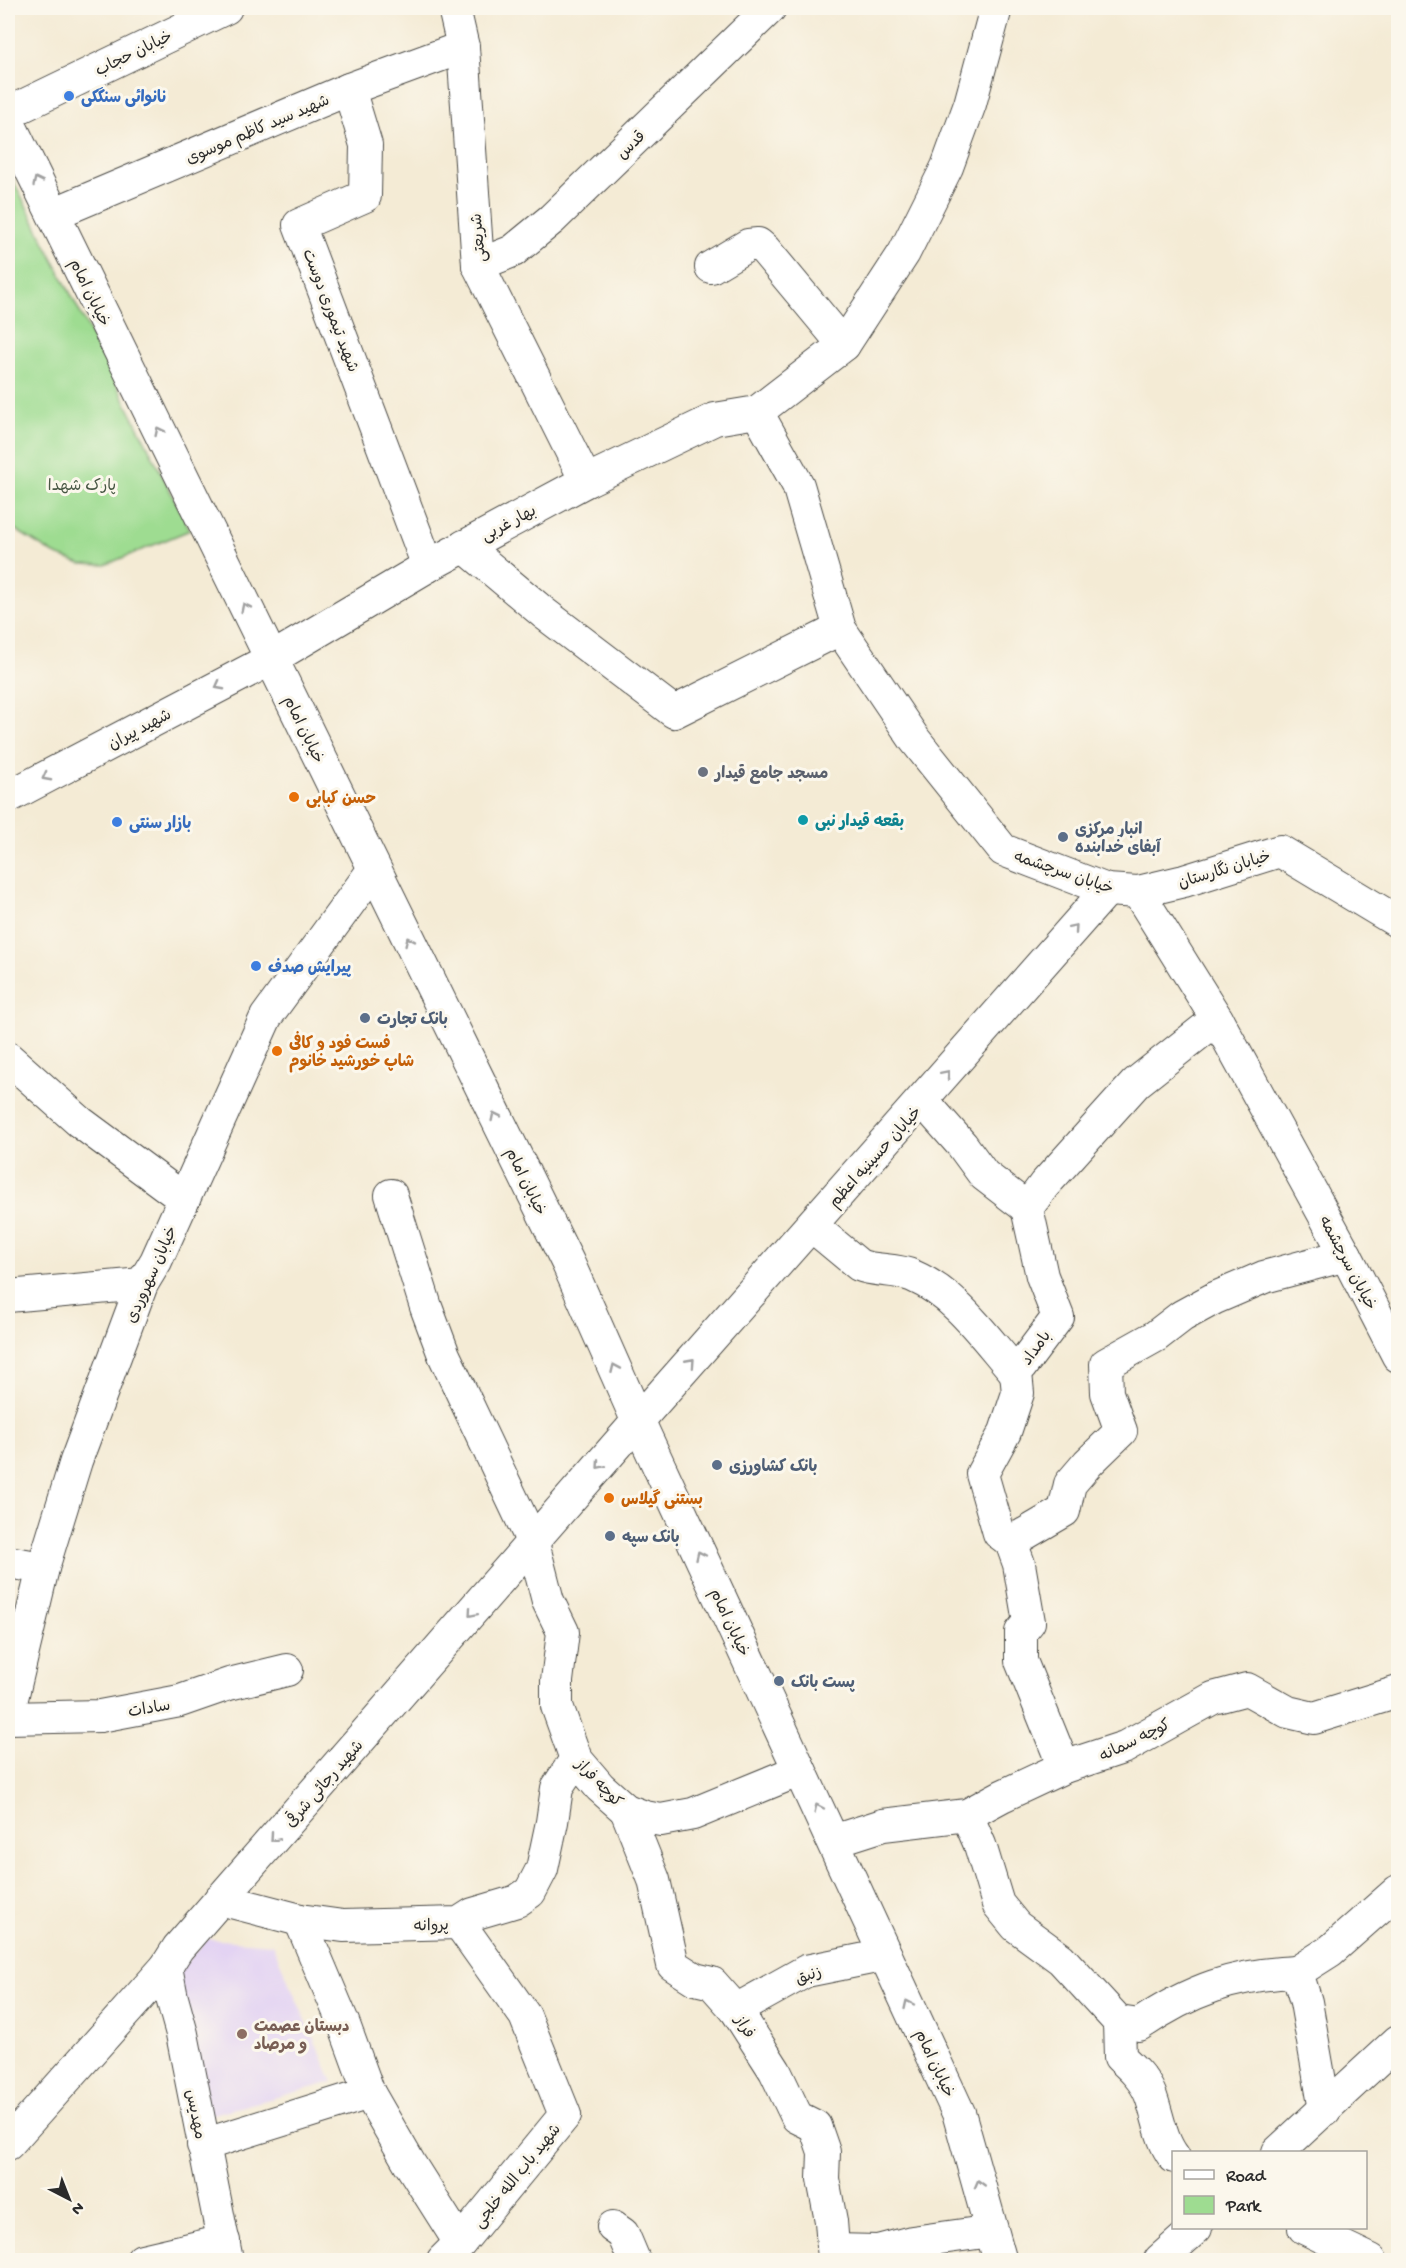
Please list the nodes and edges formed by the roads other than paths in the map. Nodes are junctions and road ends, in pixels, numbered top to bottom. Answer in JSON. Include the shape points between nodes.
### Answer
{"nodes":[{"id":1,"x":226,"y":8,"type":"edge"},
{"id":2,"x":454,"y":8,"type":"edge"},
{"id":3,"x":770,"y":8,"type":"edge"},
{"id":4,"x":996,"y":8,"type":"edge"},
{"id":5,"x":463,"y":47,"type":"junction"},
{"id":6,"x":349,"y":89,"type":"junction"},
{"id":7,"x":8,"y":113,"type":"edge"},
{"id":8,"x":8,"y":122,"type":"edge"},
{"id":9,"x":53,"y":214,"type":"junction"},
{"id":10,"x":478,"y":265,"type":"junction"},
{"id":11,"x":711,"y":267,"type":"dead end"},
{"id":12,"x":844,"y":345,"type":"junction"},
{"id":13,"x":757,"y":412,"type":"junction"},
{"id":14,"x":586,"y":481,"type":"junction"},
{"id":15,"x":464,"y":546,"type":"junction"},
{"id":16,"x":428,"y":566,"type":"junction"},
{"id":17,"x":840,"y":629,"type":"junction"},
{"id":18,"x":271,"y":659,"type":"junction"},
{"id":19,"x":8,"y":797,"type":"edge"},
{"id":20,"x":374,"y":869,"type":"junction"},
{"id":21,"x":1107,"y":890,"type":"junction"},
{"id":22,"x":1138,"y":892,"type":"junction"},
{"id":23,"x":1398,"y":922,"type":"edge"},
{"id":24,"x":1217,"y":1019,"type":"junction"},
{"id":25,"x":8,"y":1058,"type":"edge"},
{"id":26,"x":923,"y":1101,"type":"junction"},
{"id":27,"x":391,"y":1195,"type":"dead end"},
{"id":28,"x":184,"y":1199,"type":"junction"},
{"id":29,"x":1027,"y":1208,"type":"junction"},
{"id":30,"x":812,"y":1226,"type":"junction"},
{"id":31,"x":1346,"y":1255,"type":"junction"},
{"id":32,"x":142,"y":1284,"type":"junction"},
{"id":33,"x":8,"y":1296,"type":"edge"},
{"id":34,"x":1398,"y":1356,"type":"edge"},
{"id":35,"x":1016,"y":1373,"type":"junction"},
{"id":36,"x":638,"y":1421,"type":"junction"},
{"id":37,"x":1011,"y":1542,"type":"junction"},
{"id":38,"x":533,"y":1543,"type":"junction"},
{"id":39,"x":8,"y":1562,"type":"edge"},
{"id":40,"x":43,"y":1568,"type":"junction"},
{"id":41,"x":287,"y":1670,"type":"dead end"},
{"id":42,"x":1398,"y":1692,"type":"edge"},
{"id":43,"x":8,"y":1717,"type":"edge"},
{"id":44,"x":576,"y":1759,"type":"junction"},
{"id":45,"x":1064,"y":1767,"type":"junction"},
{"id":46,"x":800,"y":1770,"type":"junction"},
{"id":47,"x":626,"y":1810,"type":"junction"},
{"id":48,"x":967,"y":1815,"type":"junction"},
{"id":49,"x":833,"y":1841,"type":"junction"},
{"id":50,"x":1398,"y":1891,"type":"edge"},
{"id":51,"x":220,"y":1899,"type":"junction"},
{"id":52,"x":300,"y":1920,"type":"junction"},
{"id":53,"x":459,"y":1923,"type":"junction"},
{"id":54,"x":886,"y":1955,"type":"junction"},
{"id":55,"x":172,"y":1958,"type":"junction"},
{"id":56,"x":1297,"y":1972,"type":"junction"},
{"id":57,"x":736,"y":2010,"type":"junction"},
{"id":58,"x":1119,"y":2022,"type":"junction"},
{"id":59,"x":1398,"y":2041,"type":"edge"},
{"id":60,"x":369,"y":2093,"type":"junction"},
{"id":61,"x":1325,"y":2110,"type":"junction"},
{"id":62,"x":8,"y":2144,"type":"edge"},
{"id":63,"x":203,"y":2145,"type":"junction"},
{"id":64,"x":1279,"y":2151,"type":"edge"},
{"id":65,"x":1172,"y":2155,"type":"edge"},
{"id":66,"x":613,"y":2227,"type":"dead end"},
{"id":67,"x":1195,"y":2229,"type":"edge"},
{"id":68,"x":1306,"y":2229,"type":"edge"},
{"id":69,"x":996,"y":2246,"type":"edge"},
{"id":70,"x":226,"y":2251,"type":"edge"},
{"id":71,"x":451,"y":2252,"type":"edge"},
{"id":72,"x":834,"y":2255,"type":"edge"},
{"id":73,"x":1172,"y":2257,"type":"edge"},
{"id":74,"x":142,"y":2260,"type":"edge"},
{"id":75,"x":634,"y":2260,"type":"edge"},
{"id":76,"x":1371,"y":2260,"type":"edge"}],
"edges":[{"from":1,"to":7,"type":"street","name":"خیابان حجاب"},
{"from":2,"to":5,"type":"street","name":"شریعتی"},
{"from":3,"to":10,"type":"street","name":"قدس","via":[[552,219],[513,251]]},
{"from":4,"to":12,"type":"street","via":[[970,104],[947,167],[904,253]]},
{"from":5,"to":6,"type":"street","name":"شهید سید کاظم موسوی"},
{"from":5,"to":10,"type":"street","name":"شریعتی"},
{"from":6,"to":9,"type":"street","name":"شهید سید کاظم موسوی"},
{"from":6,"to":16,"type":"street","name":"شهید تیموری دوست","via":[[366,145],[366,196],[299,225]]},
{"from":9,"to":8,"type":"main road","name":"خیابان امام","one_way":true},
{"from":18,"to":9,"type":"main road","name":"خیابان امام","one_way":true},
{"from":10,"to":14,"type":"street","name":"شریعتی"},
{"from":11,"to":12,"type":"street","via":[[748,245],[758,244]]},
{"from":12,"to":13,"type":"street"},
{"from":13,"to":14,"type":"street","name":"بهار غربی","via":[[715,419]]},
{"from":13,"to":17,"type":"street","name":"خیابان سرچشمه","via":[[798,485]]},
{"from":14,"to":15,"type":"street","name":"بهار غربی"},
{"from":15,"to":16,"type":"street","name":"بهار غربی"},
{"from":15,"to":17,"type":"street","via":[[545,614],[674,712]]},
{"from":16,"to":18,"type":"street","name":"بهار غربی"},
{"from":17,"to":21,"type":"street","name":"خیابان سرچشمه","via":[[915,740],[1003,850]]},
{"from":18,"to":19,"type":"street","name":"شهید پیران","one_way":true},
{"from":18,"to":20,"type":"main road","name":"خیابان امام"},
{"from":20,"to":28,"type":"street","name":"خیابان سهروردی","via":[[266,1017]]},
{"from":36,"to":20,"type":"main road","name":"خیابان امام","one_way":true,"via":[[568,1263]]},
{"from":21,"to":22,"type":"street","name":"خیابان سرچشمه"},
{"from":26,"to":21,"type":"street","name":"خیابان حسینیه اعظم","one_way":true},
{"from":22,"to":23,"type":"street","name":"خیابان نگارستان","via":[[1280,851]]},
{"from":22,"to":24,"type":"street","name":"خیابان سرچشمه"},
{"from":24,"to":29,"type":"street","via":[[1136,1083]]},
{"from":24,"to":31,"type":"street","name":"خیابان سرچشمه"},
{"from":25,"to":28,"type":"street","via":[[80,1122]]},
{"from":26,"to":29,"type":"street","via":[[984,1175]]},
{"from":26,"to":30,"type":"street","name":"خیابان حسینیه اعظم"},
{"from":27,"to":38,"type":"street","name":"کوچه فراز","via":[[444,1355]]},
{"from":28,"to":32,"type":"street","name":"خیابان سهروردی"},
{"from":29,"to":35,"type":"street","name":"بامداد","via":[[1042,1276],[1058,1317]]},
{"from":30,"to":35,"type":"street","via":[[859,1265],[912,1275],[949,1297]]},
{"from":36,"to":30,"type":"street","name":"خیابان حسینیه اعظم","one_way":true},
{"from":31,"to":34,"type":"street","name":"خیابان سرچشمه"},
{"from":31,"to":37,"type":"street","via":[[1264,1277],[1215,1298],[1106,1364],[1107,1393],[1121,1431],[1070,1484],[1064,1511]]},
{"from":32,"to":33,"type":"street"},
{"from":32,"to":40,"type":"street","name":"خیابان سهروردی","via":[[76,1461]]},
{"from":35,"to":37,"type":"street","name":"بامداد","via":[[1018,1393],[1005,1432],[982,1474],[999,1533]]},
{"from":36,"to":38,"type":"street","name":"شهید رجائی شرقی","one_way":true},
{"from":46,"to":36,"type":"main road","name":"خیابان امام","one_way":true},
{"from":37,"to":45,"type":"street","name":"بامداد","via":[[1019,1563],[1029,1622],[1021,1632],[1021,1661]]},
{"from":38,"to":44,"type":"street","name":"کوچه فراز","via":[[548,1601],[563,1632],[557,1706]]},
{"from":38,"to":51,"type":"street","name":"شهید رجائی شرقی","one_way":true},
{"from":39,"to":40,"type":"street"},
{"from":40,"to":43,"type":"street","name":"خیابان سهروردی"},
{"from":41,"to":43,"type":"street","name":"سادات","via":[[180,1701],[100,1716]]},
{"from":42,"to":45,"type":"street","name":"کوچه سمانه","via":[[1314,1718],[1287,1712],[1247,1689],[1213,1698],[1125,1747]]},
{"from":44,"to":47,"type":"street","name":"کوچه فراز"},
{"from":44,"to":53,"type":"street","name":"پروانه","via":[[556,1788],[542,1869],[530,1892],[517,1901],[473,1914]]},
{"from":45,"to":48,"type":"street","name":"کوچه سمانه"},
{"from":46,"to":47,"type":"street","name":"کوچه فراز","via":[[693,1814],[661,1820]]},
{"from":49,"to":46,"type":"main road","name":"خیابان امام","one_way":true},
{"from":47,"to":57,"type":"street","name":"فراز","via":[[654,1880],[673,1965],[695,1979],[712,1983]]},
{"from":48,"to":49,"type":"street","name":"کوچه سمانه","via":[[883,1826]]},
{"from":48,"to":58,"type":"street","via":[[998,1904],[1016,1926],[1061,1959]]},
{"from":49,"to":54,"type":"main road","name":"خیابان امام"},
{"from":50,"to":56,"type":"street","via":[[1330,1951]]},
{"from":51,"to":52,"type":"street","name":"پروانه"},
{"from":51,"to":55,"type":"street","name":"شهید رجائی شرقی"},
{"from":52,"to":53,"type":"street","name":"پروانه","via":[[343,1926]]},
{"from":52,"to":60,"type":"street"},
{"from":53,"to":71,"type":"street","name":"شهید باب الله خلجی","via":[[525,2016],[564,2115]]},
{"from":54,"to":57,"type":"street","name":"زنبق","via":[[806,1971]]},
{"from":69,"to":54,"type":"main road","name":"خیابان امام","one_way":true,"via":[[959,2114]]},
{"from":55,"to":62,"type":"street","name":"شهید رجائی شرقی"},
{"from":55,"to":63,"type":"street","name":"مهدیس","via":[[172,1998]]},
{"from":56,"to":58,"type":"street","via":[[1242,1977],[1166,2006],[1139,2025]]},
{"from":56,"to":61,"type":"street","via":[[1306,2001]]},
{"from":57,"to":72,"type":"street","name":"فراز","via":[[775,2071],[797,2117],[815,2126],[824,2152],[823,2179]]},
{"from":58,"to":65,"type":"street","via":[[1120,2057],[1150,2092]]},
{"from":59,"to":61,"type":"street"},
{"from":60,"to":63,"type":"street"},
{"from":60,"to":71,"type":"street","via":[[410,2164]]},
{"from":61,"to":64,"type":"street"},
{"from":63,"to":70,"type":"street","name":"مهدیس"},
{"from":66,"to":75,"type":"street","via":[[623,2234]]},
{"from":67,"to":73,"type":"street"},
{"from":68,"to":76,"type":"street"},
{"from":69,"to":72,"type":"street","via":[[912,2242],[878,2251]]},
{"from":70,"to":74,"type":"street"}]}
